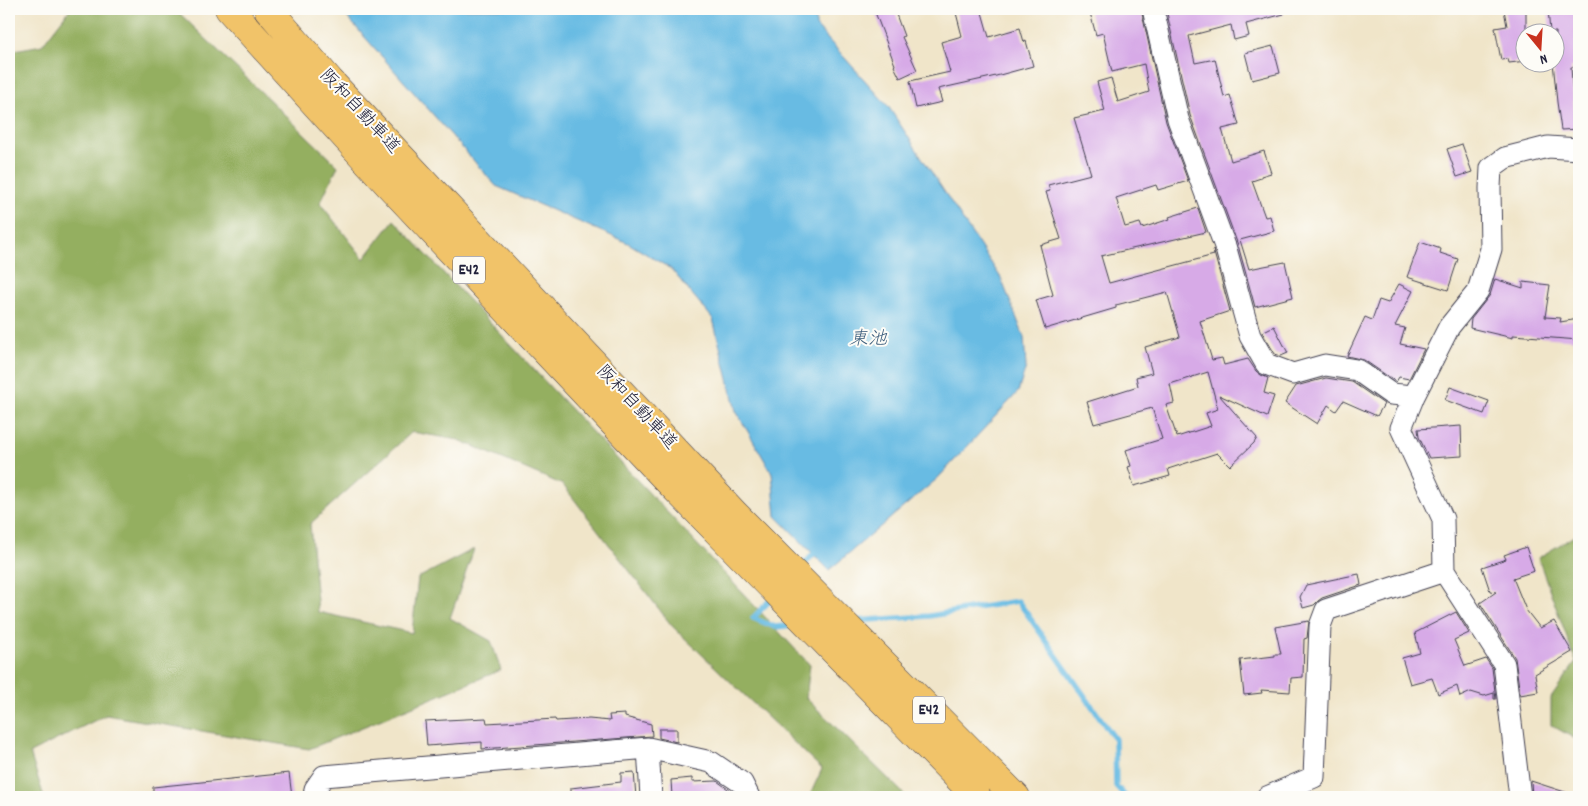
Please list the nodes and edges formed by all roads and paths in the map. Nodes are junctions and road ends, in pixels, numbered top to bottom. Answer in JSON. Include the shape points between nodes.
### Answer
{"nodes":[{"id":1,"x":229,"y":9,"type":"edge"},
{"id":2,"x":268,"y":9,"type":"edge"},
{"id":3,"x":1153,"y":9,"type":"edge"},
{"id":4,"x":1579,"y":149,"type":"edge"},
{"id":5,"x":1414,"y":396,"type":"junction"},
{"id":6,"x":723,"y":519,"type":"junction"},
{"id":7,"x":1444,"y":571,"type":"junction"},
{"id":8,"x":832,"y":632,"type":"junction"},
{"id":9,"x":648,"y":748,"type":"junction"},
{"id":10,"x":314,"y":797,"type":"edge"},
{"id":11,"x":651,"y":797,"type":"edge"},
{"id":12,"x":749,"y":797,"type":"edge"},
{"id":13,"x":977,"y":797,"type":"edge"},
{"id":14,"x":1016,"y":797,"type":"edge"},
{"id":15,"x":1267,"y":797,"type":"edge"},
{"id":16,"x":1520,"y":797,"type":"edge"}],
"edges":[{"from":1,"to":6,"type":"highway","name":"阪和自動車道","number":"E42","via":[[388,184],[665,478]]},
{"from":2,"to":6,"type":"highway","name":"阪和自動車道","number":"E42"},
{"from":3,"to":5,"type":"street","via":[[1178,119],[1226,249],[1250,336],[1266,364],[1293,374],[1325,365],[1357,370],[1391,394]]},
{"from":4,"to":5,"type":"street","via":[[1548,147],[1505,158],[1491,168],[1492,249],[1478,292],[1449,327]]},
{"from":5,"to":7,"type":"street","via":[[1401,428],[1443,519]]},
{"from":6,"to":8,"type":"highway","name":"阪和自動車道","number":"E42"},
{"from":7,"to":15,"type":"street","via":[[1326,610],[1320,626],[1314,777]]},
{"from":7,"to":16,"type":"street","via":[[1504,664]]},
{"from":8,"to":13,"type":"highway","name":"阪和自動車道","number":"E42"},
{"from":8,"to":14,"type":"highway","name":"阪和自動車道","number":"E42"},
{"from":9,"to":10,"type":"street","via":[[324,776],[315,789]]},
{"from":9,"to":11,"type":"street"},
{"from":9,"to":12,"type":"street","via":[[711,762],[742,783]]}]}
